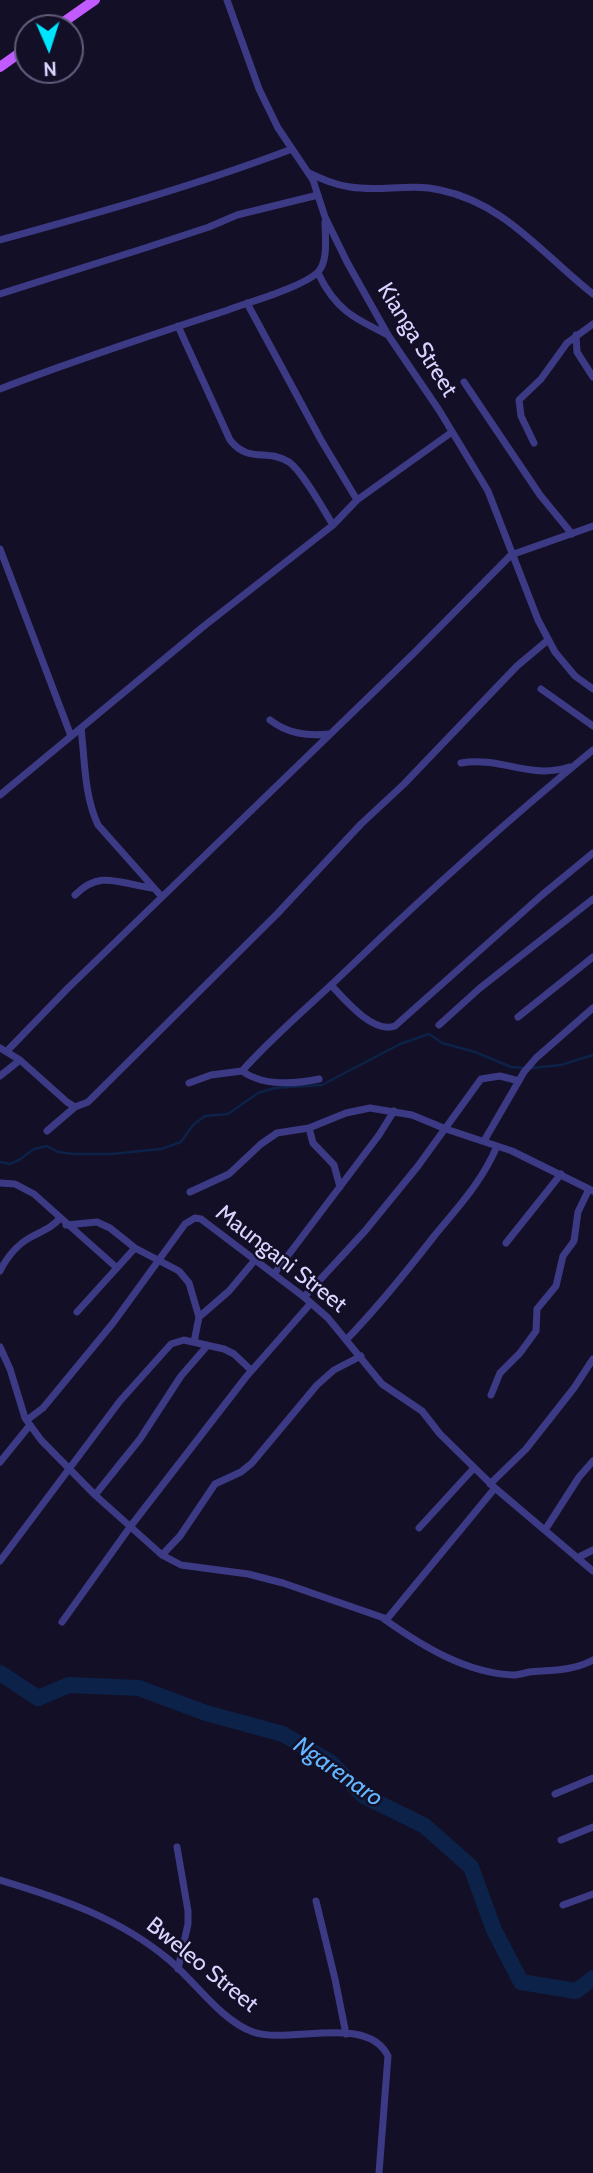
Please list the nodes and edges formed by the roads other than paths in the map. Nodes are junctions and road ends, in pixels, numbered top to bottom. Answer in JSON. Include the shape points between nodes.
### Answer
{"nodes":[{"id":1,"x":95,"y":0,"type":"edge"},
{"id":2,"x":227,"y":0,"type":"edge"},
{"id":3,"x":75,"y":14,"type":"edge"},
{"id":4,"x":292,"y":149,"type":"junction"},
{"id":5,"x":308,"y":173,"type":"junction"},
{"id":6,"x":318,"y":195,"type":"junction"},
{"id":7,"x":325,"y":217,"type":"junction"},
{"id":8,"x":0,"y":240,"type":"edge"},
{"id":9,"x":318,"y":273,"type":"junction"},
{"id":10,"x":0,"y":294,"type":"edge"},
{"id":11,"x":593,"y":294,"type":"edge"},
{"id":12,"x":247,"y":303,"type":"junction"},
{"id":13,"x":593,"y":324,"type":"edge"},
{"id":14,"x":178,"y":326,"type":"junction"},
{"id":15,"x":388,"y":335,"type":"junction"},
{"id":16,"x":576,"y":335,"type":"junction"},
{"id":17,"x":593,"y":377,"type":"edge"},
{"id":18,"x":464,"y":382,"type":"dead end"},
{"id":19,"x":0,"y":389,"type":"edge"},
{"id":20,"x":452,"y":432,"type":"junction"},
{"id":21,"x":534,"y":443,"type":"dead end"},
{"id":22,"x":357,"y":500,"type":"junction"},
{"id":23,"x":333,"y":524,"type":"junction"},
{"id":24,"x":593,"y":526,"type":"edge"},
{"id":25,"x":572,"y":534,"type":"junction"},
{"id":26,"x":0,"y":549,"type":"edge"},
{"id":27,"x":511,"y":555,"type":"junction"},
{"id":28,"x":548,"y":640,"type":"junction"},
{"id":29,"x":541,"y":689,"type":"dead end"},
{"id":30,"x":593,"y":689,"type":"edge"},
{"id":31,"x":270,"y":720,"type":"dead end"},
{"id":32,"x":593,"y":726,"type":"edge"},
{"id":33,"x":81,"y":728,"type":"junction"},
{"id":34,"x":330,"y":734,"type":"junction"},
{"id":35,"x":71,"y":736,"type":"junction"},
{"id":36,"x":593,"y":750,"type":"edge"},
{"id":37,"x":461,"y":763,"type":"dead end"},
{"id":38,"x":573,"y":766,"type":"junction"},
{"id":39,"x":0,"y":795,"type":"edge"},
{"id":40,"x":593,"y":853,"type":"edge"},
{"id":41,"x":152,"y":888,"type":"junction"},
{"id":42,"x":75,"y":895,"type":"dead end"},
{"id":43,"x":162,"y":897,"type":"junction"},
{"id":44,"x":593,"y":899,"type":"edge"},
{"id":45,"x":593,"y":957,"type":"edge"},
{"id":46,"x":331,"y":985,"type":"junction"},
{"id":47,"x":593,"y":1008,"type":"edge"},
{"id":48,"x":518,"y":1017,"type":"dead end"},
{"id":49,"x":439,"y":1025,"type":"dead end"},
{"id":50,"x":3,"y":1050,"type":"edge"},
{"id":51,"x":20,"y":1060,"type":"junction"},
{"id":52,"x":242,"y":1071,"type":"junction"},
{"id":53,"x":0,"y":1076,"type":"edge"},
{"id":54,"x":319,"y":1079,"type":"dead end"},
{"id":55,"x":519,"y":1081,"type":"junction"},
{"id":56,"x":189,"y":1083,"type":"dead end"},
{"id":57,"x":75,"y":1107,"type":"junction"},
{"id":58,"x":394,"y":1111,"type":"junction"},
{"id":59,"x":309,"y":1128,"type":"junction"},
{"id":60,"x":446,"y":1129,"type":"junction"},
{"id":61,"x":47,"y":1131,"type":"dead end"},
{"id":62,"x":484,"y":1141,"type":"junction"},
{"id":63,"x":497,"y":1146,"type":"junction"},
{"id":64,"x":561,"y":1174,"type":"junction"},
{"id":65,"x":0,"y":1183,"type":"edge"},
{"id":66,"x":340,"y":1186,"type":"junction"},
{"id":67,"x":591,"y":1190,"type":"edge"},
{"id":68,"x":190,"y":1192,"type":"dead end"},
{"id":69,"x":63,"y":1222,"type":"junction"},
{"id":70,"x":506,"y":1243,"type":"dead end"},
{"id":71,"x":135,"y":1248,"type":"junction"},
{"id":72,"x":255,"y":1260,"type":"junction"},
{"id":73,"x":159,"y":1261,"type":"junction"},
{"id":74,"x":117,"y":1268,"type":"junction"},
{"id":75,"x":0,"y":1271,"type":"edge"},
{"id":76,"x":274,"y":1274,"type":"junction"},
{"id":77,"x":304,"y":1297,"type":"junction"},
{"id":78,"x":311,"y":1303,"type":"junction"},
{"id":79,"x":77,"y":1312,"type":"dead end"},
{"id":80,"x":199,"y":1317,"type":"junction"},
{"id":81,"x":347,"y":1339,"type":"junction"},
{"id":82,"x":194,"y":1342,"type":"junction"},
{"id":83,"x":207,"y":1346,"type":"junction"},
{"id":84,"x":0,"y":1348,"type":"edge"},
{"id":85,"x":361,"y":1356,"type":"junction"},
{"id":86,"x":593,"y":1359,"type":"edge"},
{"id":87,"x":251,"y":1370,"type":"junction"},
{"id":88,"x":491,"y":1395,"type":"dead end"},
{"id":89,"x":28,"y":1423,"type":"junction"},
{"id":90,"x":593,"y":1461,"type":"edge"},
{"id":91,"x":0,"y":1462,"type":"edge"},
{"id":92,"x":474,"y":1468,"type":"junction"},
{"id":93,"x":70,"y":1469,"type":"junction"},
{"id":94,"x":492,"y":1486,"type":"junction"},
{"id":95,"x":95,"y":1495,"type":"junction"},
{"id":96,"x":130,"y":1527,"type":"junction"},
{"id":97,"x":419,"y":1528,"type":"dead end"},
{"id":98,"x":545,"y":1531,"type":"junction"},
{"id":99,"x":593,"y":1550,"type":"edge"},
{"id":100,"x":162,"y":1555,"type":"junction"},
{"id":101,"x":577,"y":1558,"type":"junction"},
{"id":102,"x":0,"y":1561,"type":"edge"},
{"id":103,"x":593,"y":1572,"type":"edge"},
{"id":104,"x":384,"y":1619,"type":"junction"},
{"id":105,"x":62,"y":1622,"type":"dead end"},
{"id":106,"x":593,"y":1660,"type":"edge"},
{"id":107,"x":593,"y":1779,"type":"edge"},
{"id":108,"x":555,"y":1794,"type":"dead end"},
{"id":109,"x":593,"y":1827,"type":"edge"},
{"id":110,"x":561,"y":1840,"type":"dead end"},
{"id":111,"x":177,"y":1847,"type":"dead end"},
{"id":112,"x":0,"y":1880,"type":"edge"},
{"id":113,"x":593,"y":1894,"type":"edge"},
{"id":114,"x":316,"y":1901,"type":"dead end"},
{"id":115,"x":564,"y":1905,"type":"dead end"},
{"id":116,"x":178,"y":1969,"type":"junction"},
{"id":117,"x":346,"y":2034,"type":"junction"},
{"id":118,"x":379,"y":2173,"type":"edge"}],
"edges":[{"from":1,"to":3,"type":"main road"},
{"from":2,"to":4,"type":"street","name":"Kianga Street","via":[[259,89]]},
{"from":4,"to":5,"type":"street","name":"Kianga Street"},
{"from":4,"to":8,"type":"street","via":[[89,216]]},
{"from":5,"to":6,"type":"street","name":"Kianga Street"},
{"from":5,"to":11,"type":"street","via":[[348,187],[422,187],[455,193],[512,223]]},
{"from":6,"to":7,"type":"street","name":"Kianga Street"},
{"from":6,"to":10,"type":"street","via":[[237,215]]},
{"from":7,"to":9,"type":"street","via":[[325,251]]},
{"from":7,"to":15,"type":"street","name":"Kianga Street"},
{"from":9,"to":12,"type":"street"},
{"from":9,"to":15,"type":"street","via":[[327,293],[346,313]]},
{"from":12,"to":14,"type":"street"},
{"from":12,"to":22,"type":"street"},
{"from":13,"to":16,"type":"street"},
{"from":14,"to":19,"type":"street"},
{"from":14,"to":23,"type":"street","via":[[230,440],[248,455],[289,463]]},
{"from":15,"to":20,"type":"street","name":"Kianga Street"},
{"from":16,"to":17,"type":"street","via":[[577,352]]},
{"from":16,"to":21,"type":"street","via":[[519,400]]},
{"from":18,"to":25,"type":"street"},
{"from":20,"to":22,"type":"street"},
{"from":20,"to":27,"type":"street","name":"Kianga Street","via":[[488,491]]},
{"from":22,"to":23,"type":"street"},
{"from":23,"to":33,"type":"street"},
{"from":24,"to":25,"type":"street"},
{"from":25,"to":27,"type":"street"},
{"from":26,"to":35,"type":"street"},
{"from":27,"to":28,"type":"street","name":"Kianga Street"},
{"from":27,"to":34,"type":"street"},
{"from":28,"to":30,"type":"street","name":"Kianga Street","via":[[575,676]]},
{"from":28,"to":57,"type":"street","via":[[517,666],[88,1102]]},
{"from":29,"to":32,"type":"street"},
{"from":31,"to":34,"type":"street","via":[[290,732]]},
{"from":33,"to":35,"type":"street"},
{"from":33,"to":41,"type":"street","via":[[92,813]]},
{"from":34,"to":43,"type":"street"},
{"from":35,"to":39,"type":"street"},
{"from":36,"to":38,"type":"street"},
{"from":37,"to":38,"type":"street","via":[[491,761],[533,771]]},
{"from":38,"to":46,"type":"street"},
{"from":40,"to":46,"type":"street","via":[[395,1026],[374,1024]]},
{"from":41,"to":42,"type":"street","via":[[101,879]]},
{"from":41,"to":43,"type":"street"},
{"from":43,"to":50,"type":"street"},
{"from":44,"to":49,"type":"street"},
{"from":45,"to":48,"type":"street"},
{"from":46,"to":52,"type":"street"},
{"from":47,"to":55,"type":"street","via":[[536,1058]]},
{"from":50,"to":51,"type":"street"},
{"from":51,"to":53,"type":"street"},
{"from":51,"to":57,"type":"street"},
{"from":52,"to":54,"type":"street","via":[[277,1082]]},
{"from":52,"to":56,"type":"street"},
{"from":55,"to":60,"type":"street","via":[[499,1076],[481,1079]]},
{"from":55,"to":62,"type":"street"},
{"from":57,"to":61,"type":"street"},
{"from":58,"to":59,"type":"street","via":[[358,1109]]},
{"from":58,"to":60,"type":"street"},
{"from":58,"to":66,"type":"street"},
{"from":59,"to":66,"type":"street","via":[[313,1143],[334,1165]]},
{"from":59,"to":68,"type":"street","via":[[277,1133],[229,1174]]},
{"from":60,"to":62,"type":"street"},
{"from":60,"to":77,"type":"street","via":[[365,1231]]},
{"from":62,"to":63,"type":"street"},
{"from":63,"to":64,"type":"street"},
{"from":63,"to":81,"type":"street","via":[[475,1187]]},
{"from":64,"to":67,"type":"street"},
{"from":64,"to":70,"type":"street"},
{"from":65,"to":69,"type":"street","via":[[15,1184],[34,1194]]},
{"from":66,"to":76,"type":"street"},
{"from":67,"to":88,"type":"street","via":[[578,1212],[574,1241],[563,1256],[556,1286],[537,1309],[536,1331],[500,1373]]},
{"from":69,"to":71,"type":"street","via":[[97,1222]]},
{"from":69,"to":74,"type":"street"},
{"from":69,"to":75,"type":"street","via":[[25,1240]]},
{"from":71,"to":73,"type":"street"},
{"from":71,"to":74,"type":"street"},
{"from":72,"to":73,"type":"street","name":"Maungani Street","via":[[195,1218],[185,1224]]},
{"from":72,"to":76,"type":"street","name":"Maungani Street"},
{"from":72,"to":80,"type":"street"},
{"from":73,"to":80,"type":"street","via":[[184,1275]]},
{"from":73,"to":89,"type":"street","name":"Maungani Street","via":[[87,1356]]},
{"from":74,"to":79,"type":"street"},
{"from":76,"to":77,"type":"street","name":"Maungani Street"},
{"from":77,"to":78,"type":"street","name":"Maungani Street"},
{"from":78,"to":81,"type":"street","name":"Maungani Street"},
{"from":78,"to":87,"type":"street"},
{"from":80,"to":82,"type":"street"},
{"from":81,"to":85,"type":"street","name":"Maungani Street"},
{"from":82,"to":83,"type":"street"},
{"from":82,"to":93,"type":"street","via":[[171,1344],[120,1401]]},
{"from":83,"to":87,"type":"street","via":[[225,1349]]},
{"from":83,"to":95,"type":"street"},
{"from":84,"to":89,"type":"street"},
{"from":85,"to":92,"type":"street","name":"Maungani Street","via":[[382,1384],[422,1411]]},
{"from":85,"to":100,"type":"street","via":[[317,1385],[252,1464],[215,1484]]},
{"from":86,"to":94,"type":"street","via":[[526,1449]]},
{"from":87,"to":96,"type":"street"},
{"from":89,"to":91,"type":"street","name":"Maungani Street"},
{"from":89,"to":93,"type":"street"},
{"from":90,"to":98,"type":"street"},
{"from":92,"to":94,"type":"street","name":"Maungani Street"},
{"from":92,"to":97,"type":"street"},
{"from":93,"to":95,"type":"street"},
{"from":93,"to":102,"type":"street"},
{"from":94,"to":98,"type":"street","name":"Maungani Street"},
{"from":94,"to":104,"type":"street"},
{"from":95,"to":96,"type":"street"},
{"from":96,"to":100,"type":"street"},
{"from":96,"to":105,"type":"street"},
{"from":98,"to":101,"type":"street","name":"Maungani Street"},
{"from":99,"to":101,"type":"street"},
{"from":100,"to":104,"type":"street","via":[[181,1565],[283,1583]]},
{"from":101,"to":103,"type":"street","name":"Maungani Street"},
{"from":104,"to":106,"type":"street","via":[[430,1649],[479,1669],[517,1675],[555,1672]]},
{"from":107,"to":108,"type":"street"},
{"from":109,"to":110,"type":"street"},
{"from":111,"to":116,"type":"street","via":[[188,1911]]},
{"from":112,"to":116,"type":"street","name":"Bweleo Street","via":[[110,1920]]},
{"from":113,"to":115,"type":"street"},
{"from":114,"to":117,"type":"street"},
{"from":116,"to":117,"type":"street","name":"Bweleo Street","via":[[228,2016],[253,2032]]},
{"from":117,"to":118,"type":"street","name":"Bweleo Street","via":[[377,2042],[388,2056]]}]}
